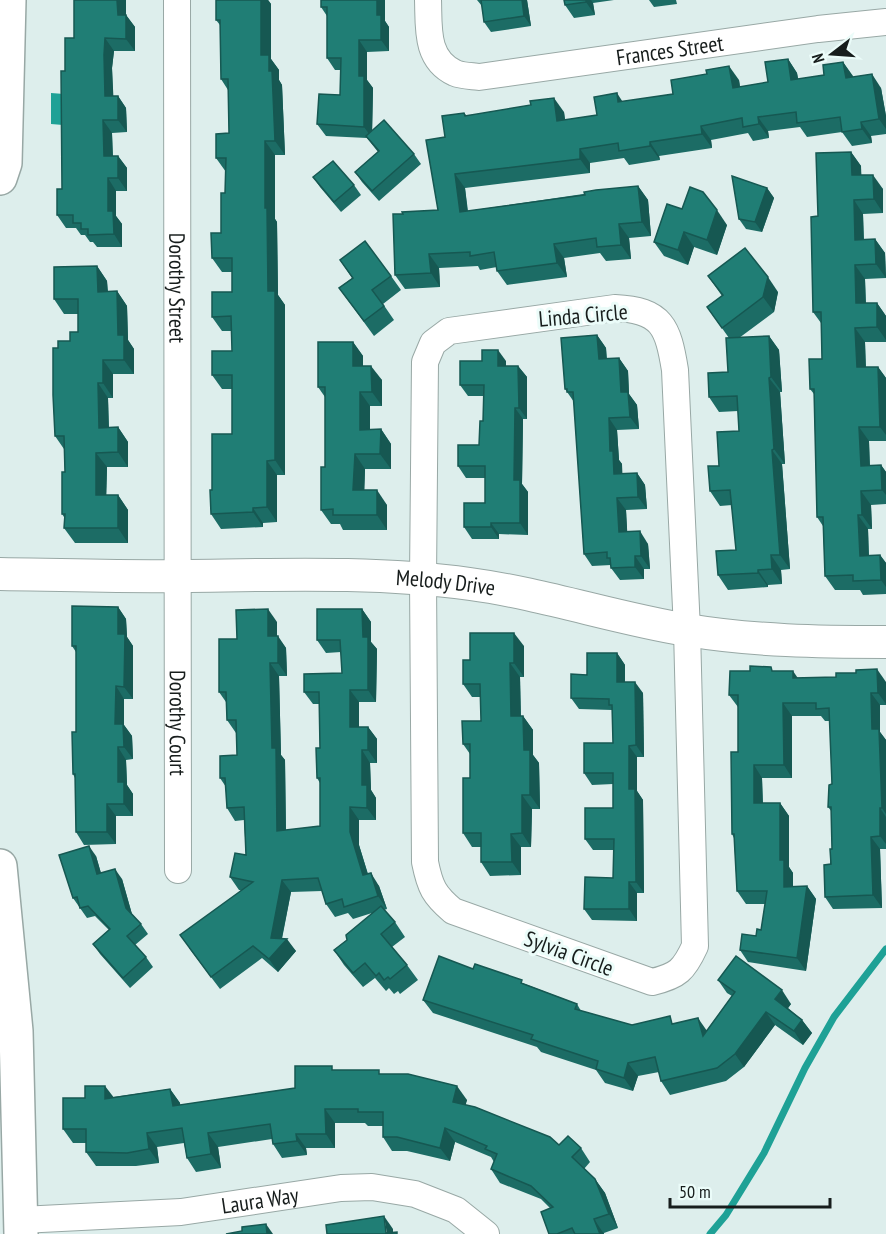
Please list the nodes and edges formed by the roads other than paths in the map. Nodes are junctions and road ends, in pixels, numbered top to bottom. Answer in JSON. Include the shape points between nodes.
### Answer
{"nodes":[{"id":1,"x":9,"y":0,"type":"edge"},
{"id":2,"x":177,"y":0,"type":"edge"},
{"id":3,"x":428,"y":0,"type":"edge"},
{"id":4,"x":886,"y":22,"type":"edge"},
{"id":5,"x":0,"y":178,"type":"edge"},
{"id":6,"x":0,"y":574,"type":"edge"},
{"id":7,"x":178,"y":576,"type":"junction"},
{"id":8,"x":423,"y":579,"type":"junction"},
{"id":9,"x":687,"y":630,"type":"junction"},
{"id":10,"x":886,"y":642,"type":"edge"},
{"id":11,"x":0,"y":866,"type":"edge"},
{"id":12,"x":178,"y":870,"type":"dead end"},
{"id":13,"x":8,"y":1030,"type":"edge"},
{"id":14,"x":21,"y":1227,"type":"edge"},
{"id":15,"x":486,"y":1234,"type":"edge"}],
"edges":[{"from":1,"to":5,"type":"main road","via":[[5,163]]},
{"from":2,"to":7,"type":"street","name":"Dorothy Street"},
{"from":3,"to":4,"type":"street","name":"Frances Street","via":[[429,40],[436,58],[455,73],[479,77]]},
{"from":6,"to":7,"type":"street","name":"Melody Drive"},
{"from":7,"to":8,"type":"street","name":"Melody Drive","via":[[348,573]]},
{"from":7,"to":12,"type":"street","name":"Dorothy Court"},
{"from":8,"to":9,"type":"street","name":"Melody Drive","via":[[516,592]]},
{"from":8,"to":9,"type":"street","name":"Linda Circle","via":[[424,378],[425,362],[433,343],[449,331],[460,329],[615,308],[635,309],[652,316],[665,329],[672,348]]},
{"from":8,"to":9,"type":"street","name":"Sylvia Circle","via":[[425,862],[437,897],[453,911],[652,982],[670,978],[686,966],[695,946]]},
{"from":9,"to":10,"type":"street","name":"Melody Drive","via":[[746,638]]},
{"from":11,"to":13,"type":"main road"},
{"from":13,"to":14,"type":"main road"},
{"from":14,"to":15,"type":"street","name":"Laura Way","via":[[181,1212],[340,1188],[372,1187],[415,1194],[456,1210]]}]}
